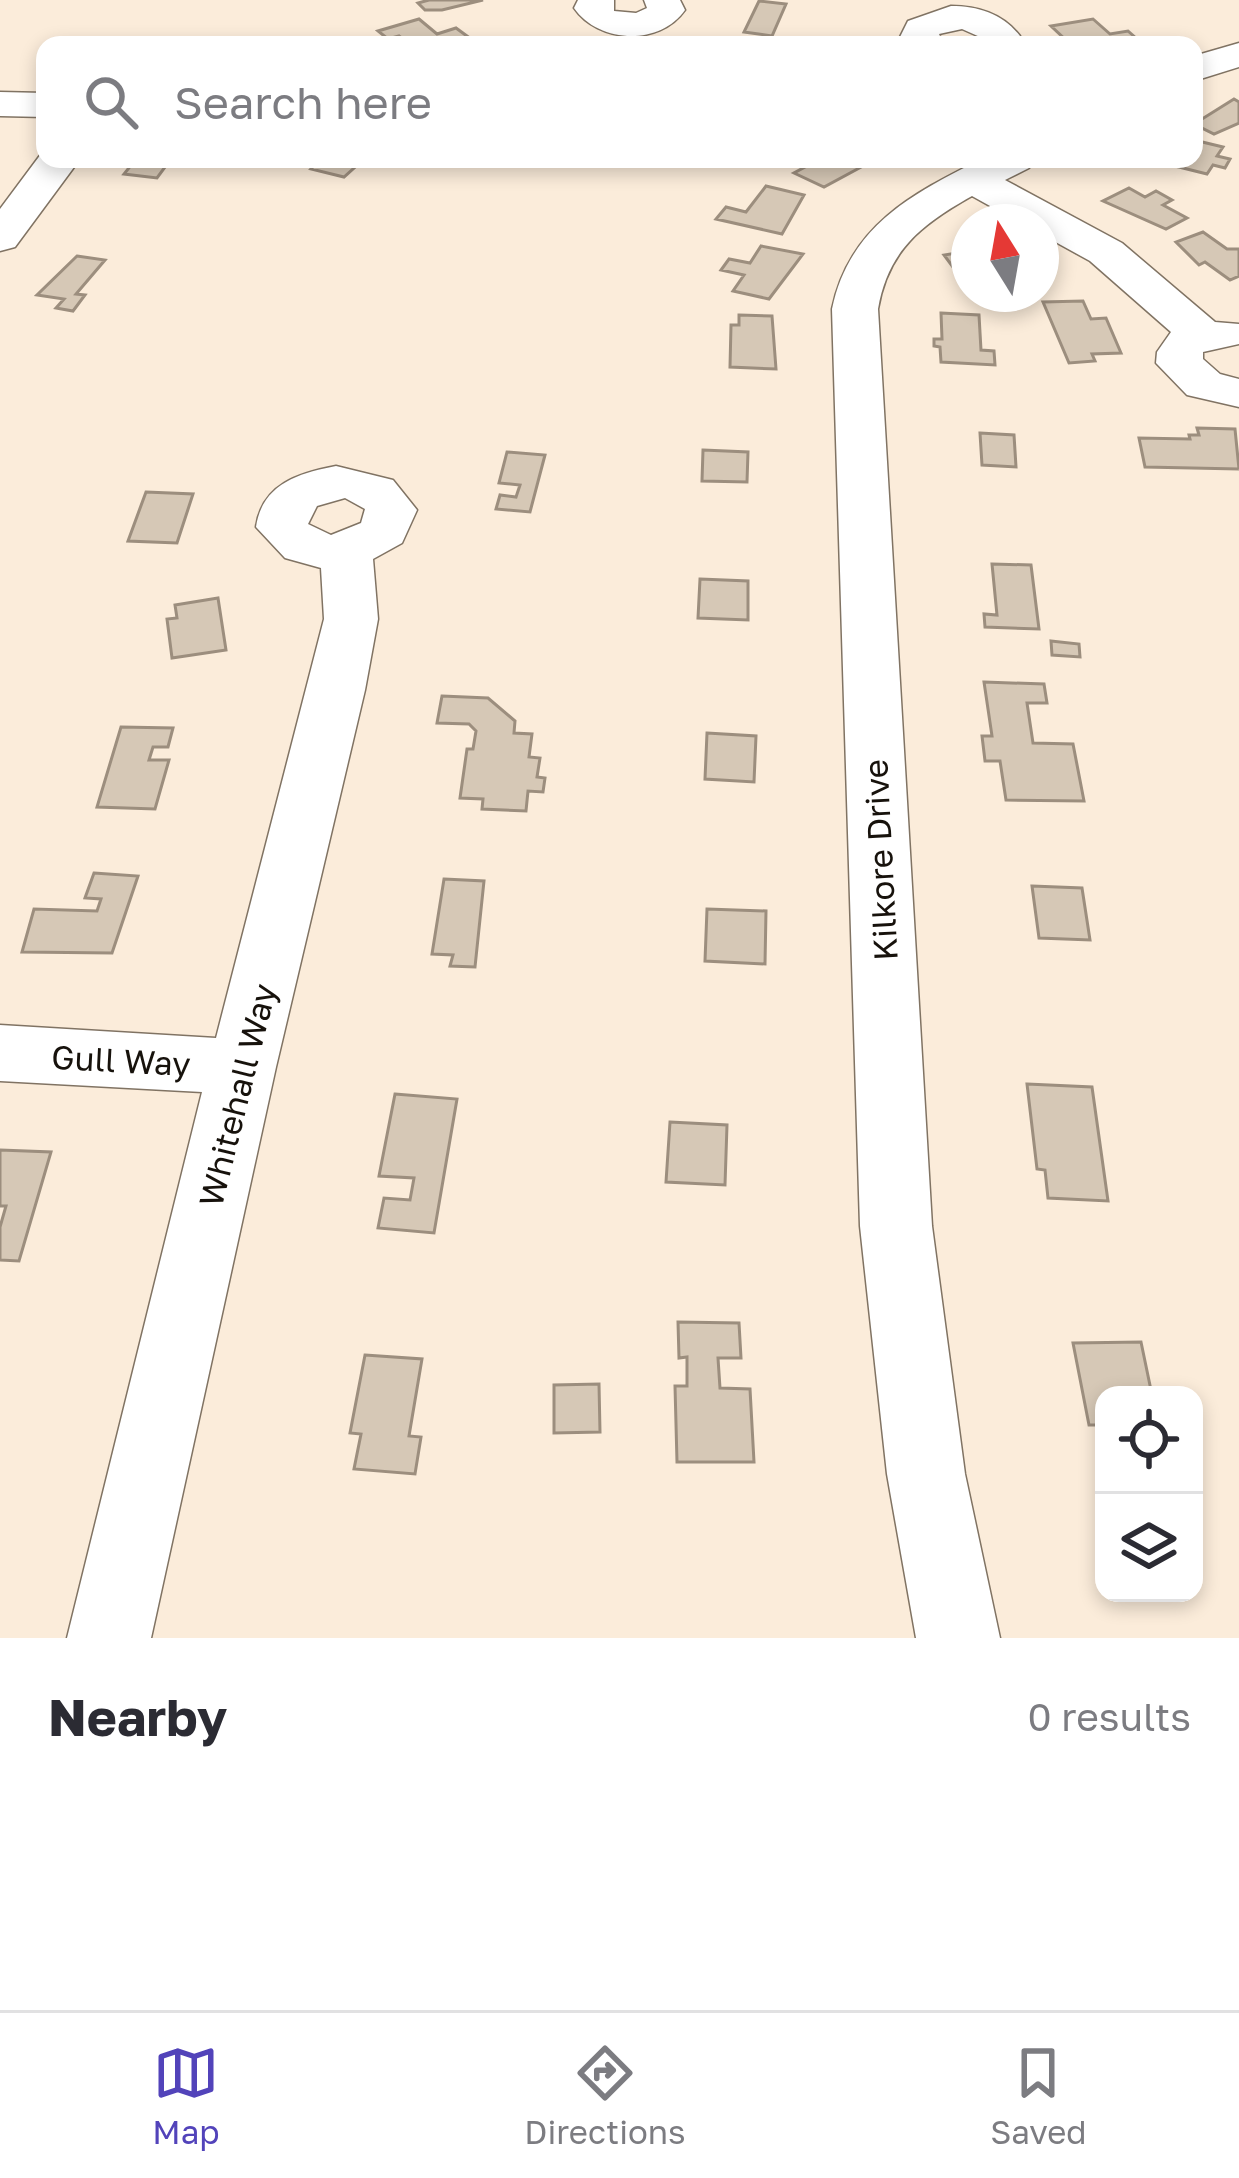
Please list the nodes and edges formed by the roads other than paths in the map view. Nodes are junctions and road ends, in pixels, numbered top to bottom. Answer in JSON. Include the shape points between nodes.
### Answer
{"nodes":[{"id":1,"x":596,"y":0,"type":"edge"},
{"id":2,"x":662,"y":0,"type":"edge"},
{"id":3,"x":921,"y":36,"type":"edge"},
{"id":4,"x":1001,"y":36,"type":"edge"},
{"id":5,"x":1239,"y":54,"type":"edge"},
{"id":6,"x":1203,"y":66,"type":"edge"},
{"id":7,"x":0,"y":104,"type":"edge"},
{"id":8,"x":36,"y":105,"type":"edge"},
{"id":9,"x":51,"y":168,"type":"edge"},
{"id":10,"x":994,"y":169,"type":"edge"},
{"id":11,"x":0,"y":238,"type":"edge"},
{"id":12,"x":1220,"y":335,"type":"edge"},
{"id":13,"x":1239,"y":393,"type":"edge"},
{"id":14,"x":346,"y":550,"type":"dead end"},
{"id":15,"x":0,"y":1053,"type":"edge"},
{"id":16,"x":242,"y":1067,"type":"junction"},
{"id":17,"x":109,"y":1638,"type":"edge"},
{"id":18,"x":958,"y":1638,"type":"edge"}],
"edges":[{"from":1,"to":2,"type":"street","via":[[601,19],[632,25],[661,17]]},
{"from":3,"to":4,"type":"street","via":[[924,25],[959,18]]},
{"from":5,"to":6,"type":"street"},
{"from":7,"to":8,"type":"street"},
{"from":9,"to":11,"type":"street"},
{"from":10,"to":12,"type":"street"},
{"from":10,"to":18,"type":"street","name":"Kilkore Drive","via":[[886,235],[862,267],[855,310],[896,1226],[926,1474]]},
{"from":12,"to":13,"type":"street","via":[[1182,346],[1179,357],[1204,385]]},
{"from":14,"to":16,"type":"street","name":"Whitehall Way","via":[[352,592],[344,655]]},
{"from":15,"to":16,"type":"street","name":"Gull Way"},
{"from":16,"to":17,"type":"street","name":"Whitehall Way"}]}
